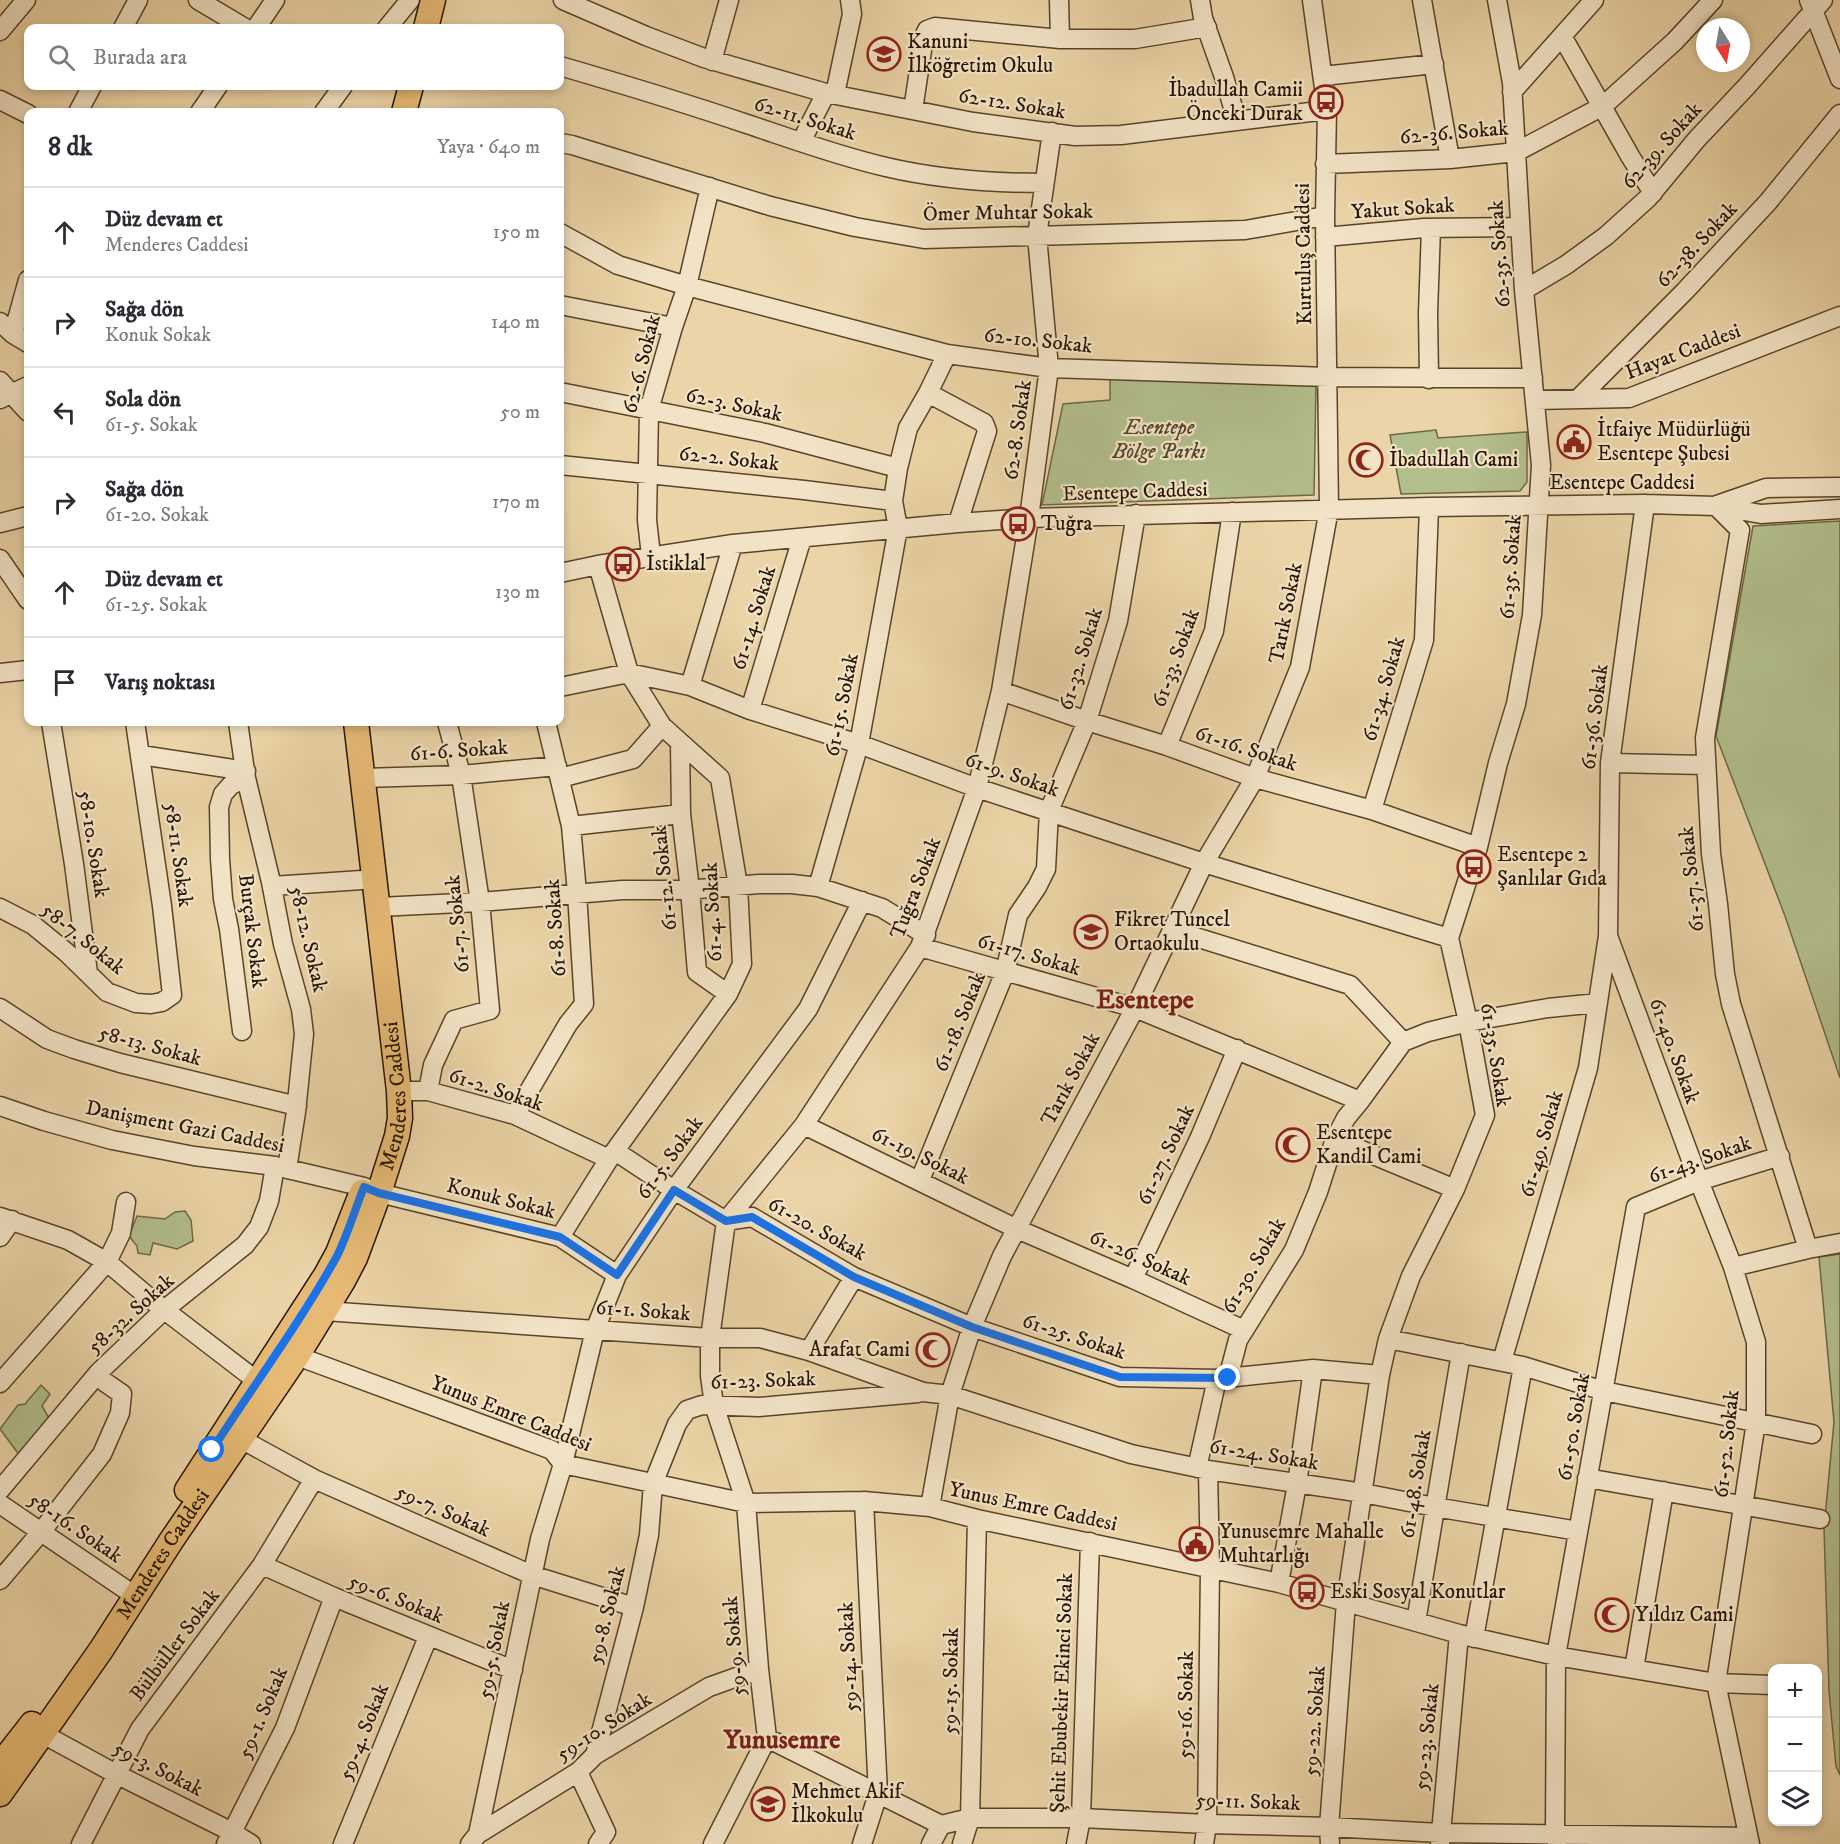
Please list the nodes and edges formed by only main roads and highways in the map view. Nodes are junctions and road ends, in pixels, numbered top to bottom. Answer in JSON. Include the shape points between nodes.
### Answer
{"nodes":[{"id":1,"x":420,"y":0,"type":"edge"},
{"id":2,"x":433,"y":0,"type":"edge"},
{"id":3,"x":413,"y":24,"type":"edge"},
{"id":4,"x":427,"y":24,"type":"edge"},
{"id":5,"x":397,"y":90,"type":"edge"},
{"id":6,"x":410,"y":90,"type":"edge"},
{"id":7,"x":392,"y":108,"type":"edge"},
{"id":8,"x":405,"y":108,"type":"edge"},
{"id":9,"x":344,"y":726,"type":"edge"},
{"id":10,"x":357,"y":726,"type":"edge"},
{"id":11,"x":372,"y":1190,"type":"junction"},
{"id":12,"x":0,"y":1765,"type":"edge"},
{"id":13,"x":0,"y":1794,"type":"edge"}],
"edges":[{"from":1,"to":3,"type":"main road"},
{"from":2,"to":4,"type":"main road"},
{"from":5,"to":7,"type":"main road"},
{"from":6,"to":8,"type":"main road"},
{"from":9,"to":11,"type":"main road","name":"Menderes Caddesi","via":[[385,1091],[385,1115]]},
{"from":10,"to":11,"type":"main road","name":"Menderes Caddesi","via":[[400,1118],[397,1136]]},
{"from":11,"to":12,"type":"main road","name":"Menderes Caddesi","via":[[302,1314],[125,1589]]},
{"from":11,"to":13,"type":"main road","name":"Menderes Caddesi","via":[[355,1258],[325,1311],[101,1650]]}]}
